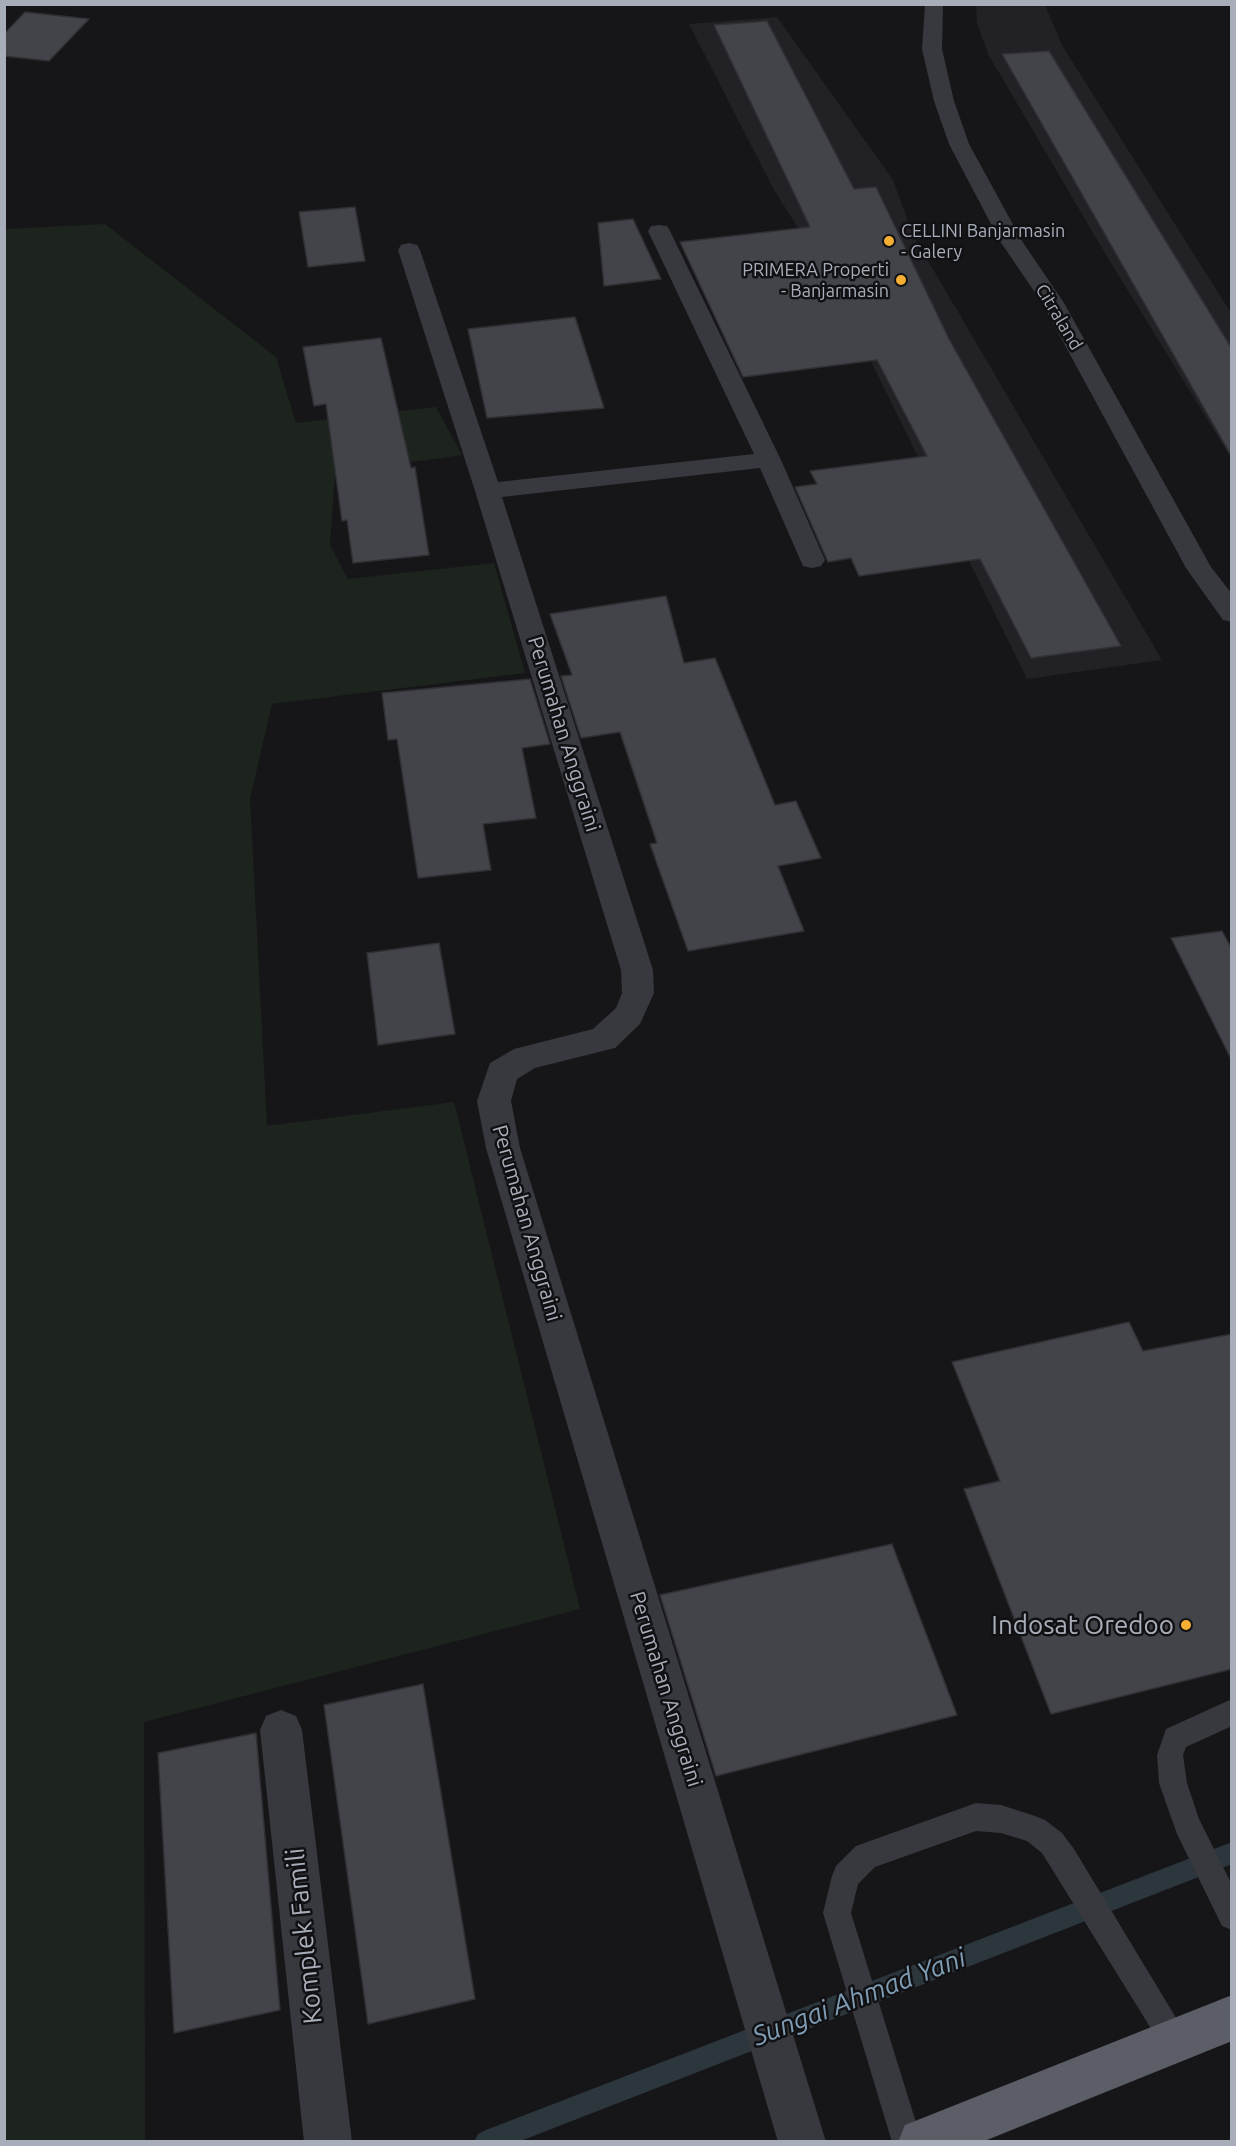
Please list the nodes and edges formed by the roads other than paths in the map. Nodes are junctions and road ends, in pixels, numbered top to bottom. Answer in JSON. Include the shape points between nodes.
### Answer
{"nodes":[{"id":1,"x":934,"y":4,"type":"edge"},
{"id":2,"x":659,"y":231,"type":"dead end"},
{"id":3,"x":409,"y":250,"type":"dead end"},
{"id":4,"x":769,"y":459,"type":"junction"},
{"id":5,"x":488,"y":491,"type":"junction"},
{"id":6,"x":812,"y":560,"type":"dead end"},
{"id":7,"x":1232,"y":614,"type":"edge"},
{"id":8,"x":1232,"y":1712,"type":"edge"},
{"id":9,"x":281,"y":1730,"type":"dead end"},
{"id":10,"x":1232,"y":1916,"type":"edge"},
{"id":11,"x":1232,"y":2018,"type":"edge"},
{"id":12,"x":1175,"y":2041,"type":"junction"},
{"id":13,"x":328,"y":2142,"type":"edge"},
{"id":14,"x":802,"y":2142,"type":"edge"},
{"id":15,"x":907,"y":2142,"type":"edge"},
{"id":16,"x":922,"y":2142,"type":"edge"}],
"edges":[{"from":1,"to":7,"type":"street","name":"Citraland","via":[[932,48],[959,144],[1011,241],[1053,303],[1199,568]]},
{"from":2,"to":4,"type":"street"},
{"from":3,"to":5,"type":"street","name":"Perumahan Anggraini"},
{"from":4,"to":5,"type":"street"},
{"from":4,"to":6,"type":"street"},
{"from":5,"to":14,"type":"street","name":"Perumahan Anggraini","via":[[637,970],[638,993],[629,1015],[603,1039],[526,1058],[502,1072],[494,1101],[510,1171]]},
{"from":8,"to":10,"type":"lane","via":[[1175,1738],[1170,1755],[1173,1783],[1187,1824]]},
{"from":9,"to":13,"type":"street","name":"Komplek Famili"},
{"from":11,"to":12,"type":"highway"},
{"from":12,"to":15,"type":"lane","via":[[1064,1860],[1052,1843],[1035,1830],[1001,1818],[976,1816],[866,1856],[846,1876],[837,1913]]},
{"from":12,"to":16,"type":"highway"}]}
